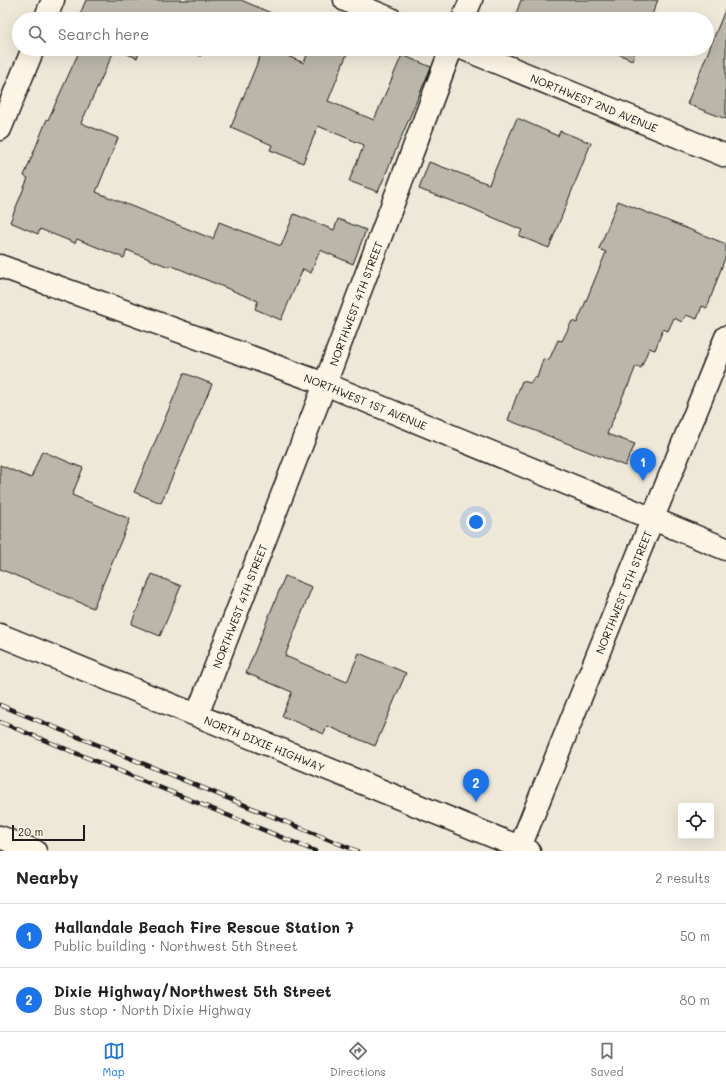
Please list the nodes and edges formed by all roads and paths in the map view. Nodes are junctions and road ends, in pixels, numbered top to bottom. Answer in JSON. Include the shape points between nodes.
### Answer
{"nodes":[{"id":1,"x":53,"y":0,"type":"edge"},
{"id":2,"x":345,"y":0,"type":"edge"},
{"id":3,"x":471,"y":0,"type":"edge"},
{"id":4,"x":48,"y":12,"type":"edge"},
{"id":5,"x":374,"y":12,"type":"edge"},
{"id":6,"x":466,"y":12,"type":"edge"},
{"id":7,"x":30,"y":56,"type":"edge"},
{"id":8,"x":449,"y":56,"type":"edge"},
{"id":9,"x":481,"y":56,"type":"edge"},
{"id":10,"x":0,"y":129,"type":"edge"},
{"id":11,"x":726,"y":156,"type":"edge"},
{"id":12,"x":0,"y":266,"type":"edge"},
{"id":13,"x":726,"y":337,"type":"edge"},
{"id":14,"x":325,"y":384,"type":"junction"},
{"id":15,"x":652,"y":519,"type":"junction"},
{"id":16,"x":726,"y":549,"type":"edge"},
{"id":17,"x":0,"y":635,"type":"edge"},
{"id":18,"x":197,"y":715,"type":"junction"},
{"id":19,"x":0,"y":836,"type":"edge"},
{"id":20,"x":525,"y":849,"type":"edge"},
{"id":21,"x":35,"y":851,"type":"edge"}],
"edges":[{"from":1,"to":4,"type":"street"},
{"from":2,"to":5,"type":"street"},
{"from":3,"to":6,"type":"street"},
{"from":7,"to":10,"type":"street"},
{"from":8,"to":14,"type":"street","name":"NORTHWEST 4TH STREET"},
{"from":9,"to":11,"type":"street","name":"NORTHWEST 2ND AVENUE"},
{"from":12,"to":14,"type":"street","name":"NORTHWEST 1ST AVENUE"},
{"from":13,"to":15,"type":"street","name":"NORTHWEST 5TH STREET"},
{"from":14,"to":15,"type":"street","name":"NORTHWEST 1ST AVENUE"},
{"from":14,"to":18,"type":"street","name":"NORTHWEST 4TH STREET"},
{"from":15,"to":16,"type":"street","name":"NORTHWEST 1ST AVENUE"},
{"from":15,"to":20,"type":"street","name":"NORTHWEST 5TH STREET"},
{"from":17,"to":18,"type":"street","name":"NORTH DIXIE HIGHWAY"},
{"from":18,"to":20,"type":"street","name":"NORTH DIXIE HIGHWAY"},
{"from":19,"to":21,"type":"street"}]}
